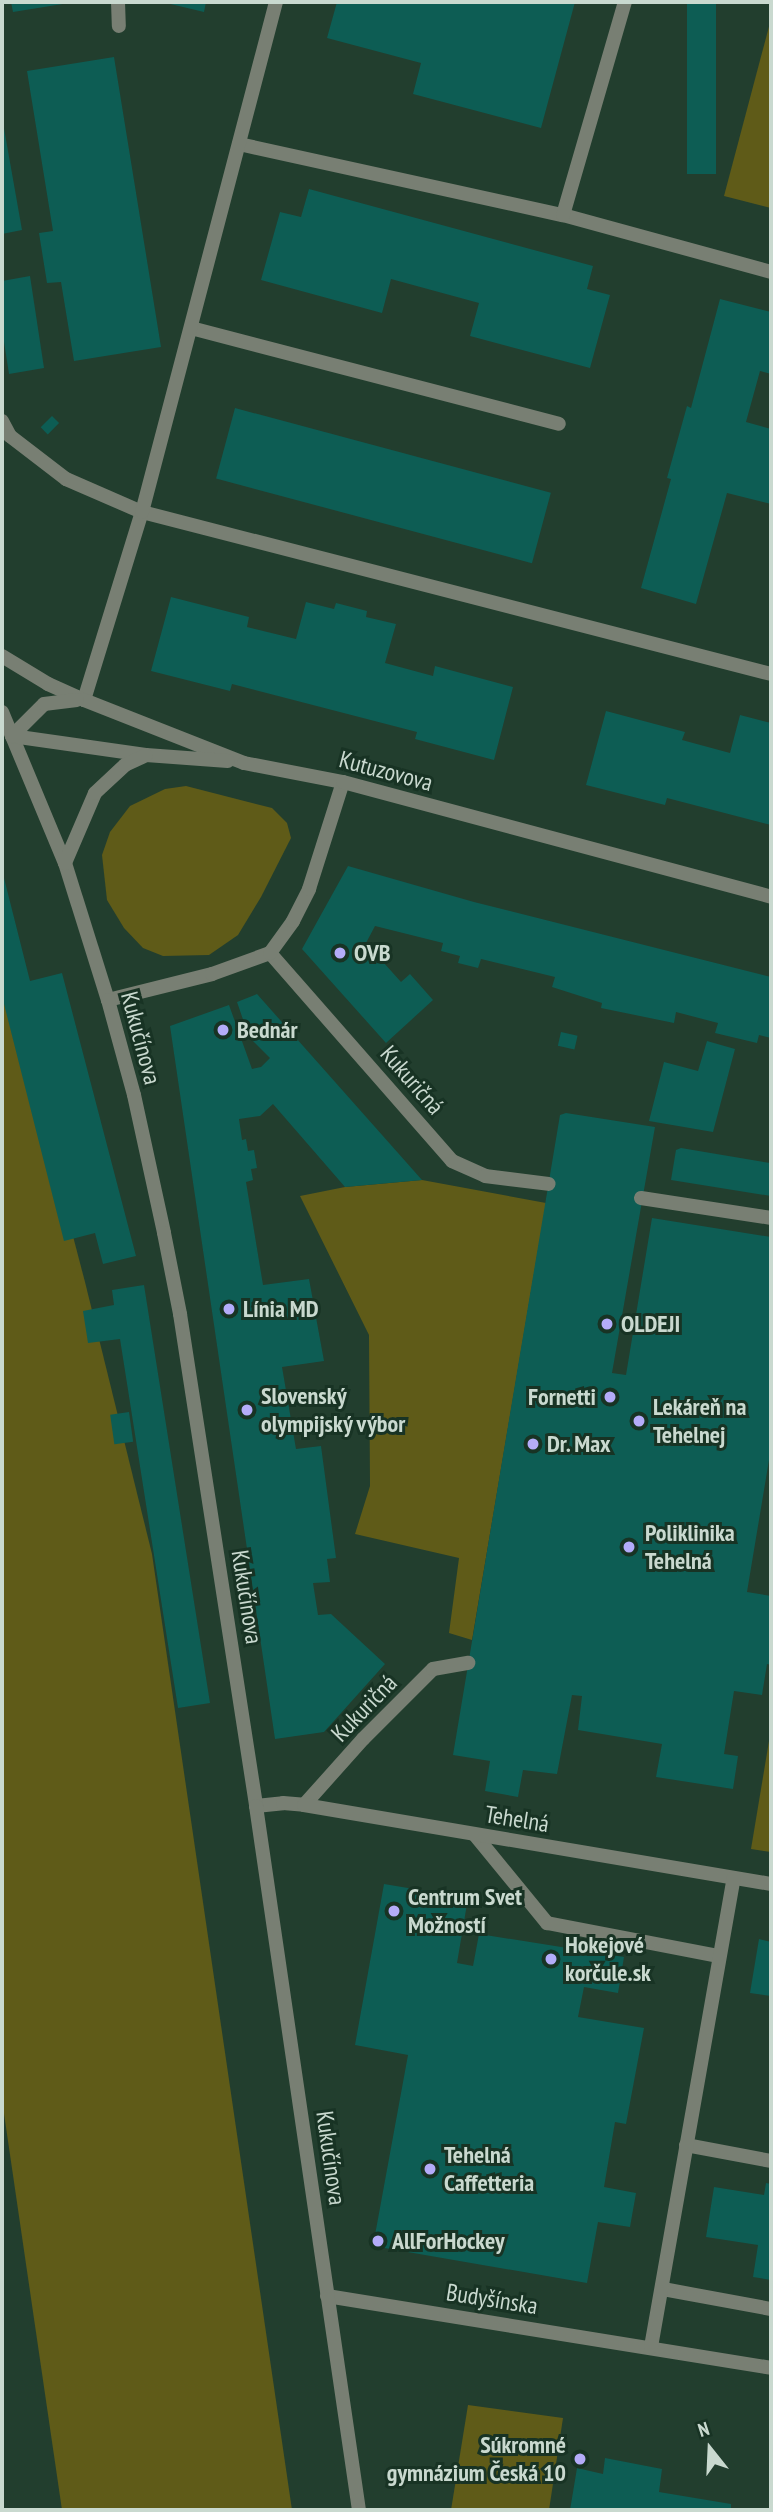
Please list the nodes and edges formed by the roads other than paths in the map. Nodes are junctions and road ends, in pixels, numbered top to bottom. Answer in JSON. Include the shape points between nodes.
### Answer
{"nodes":[{"id":1,"x":118,"y":2,"type":"edge"},
{"id":2,"x":276,"y":2,"type":"edge"},
{"id":3,"x":625,"y":2,"type":"edge"},
{"id":4,"x":120,"y":26,"type":"dead end"},
{"id":5,"x":239,"y":144,"type":"junction"},
{"id":6,"x":563,"y":215,"type":"junction"},
{"id":7,"x":771,"y":272,"type":"edge"},
{"id":8,"x":191,"y":328,"type":"junction"},
{"id":9,"x":2,"y":421,"type":"edge"},
{"id":10,"x":559,"y":424,"type":"dead end"},
{"id":11,"x":142,"y":512,"type":"junction"},
{"id":12,"x":2,"y":656,"type":"edge"},
{"id":13,"x":771,"y":674,"type":"edge"},
{"id":14,"x":84,"y":700,"type":"junction"},
{"id":15,"x":2,"y":712,"type":"edge"},
{"id":16,"x":12,"y":736,"type":"junction"},
{"id":17,"x":146,"y":755,"type":"junction"},
{"id":18,"x":244,"y":762,"type":"junction"},
{"id":19,"x":343,"y":782,"type":"junction"},
{"id":20,"x":65,"y":863,"type":"junction"},
{"id":21,"x":771,"y":897,"type":"edge"},
{"id":22,"x":270,"y":953,"type":"junction"},
{"id":23,"x":108,"y":1000,"type":"junction"},
{"id":24,"x":549,"y":1184,"type":"dead end"},
{"id":25,"x":641,"y":1198,"type":"dead end"},
{"id":26,"x":771,"y":1218,"type":"edge"},
{"id":27,"x":468,"y":1663,"type":"dead end"},
{"id":28,"x":304,"y":1805,"type":"junction"},
{"id":29,"x":256,"y":1807,"type":"junction"},
{"id":30,"x":475,"y":1835,"type":"junction"},
{"id":31,"x":734,"y":1878,"type":"junction"},
{"id":32,"x":771,"y":1884,"type":"edge"},
{"id":33,"x":719,"y":1956,"type":"junction"},
{"id":34,"x":686,"y":2145,"type":"junction"},
{"id":35,"x":771,"y":2161,"type":"edge"},
{"id":36,"x":663,"y":2290,"type":"junction"},
{"id":37,"x":327,"y":2296,"type":"junction"},
{"id":38,"x":771,"y":2309,"type":"edge"},
{"id":39,"x":651,"y":2347,"type":"junction"},
{"id":40,"x":771,"y":2368,"type":"edge"},
{"id":41,"x":359,"y":2510,"type":"edge"}],
"edges":[{"from":1,"to":4,"type":"street"},
{"from":2,"to":5,"type":"street"},
{"from":3,"to":6,"type":"street"},
{"from":5,"to":6,"type":"street"},
{"from":5,"to":8,"type":"street"},
{"from":6,"to":7,"type":"street"},
{"from":8,"to":10,"type":"street"},
{"from":8,"to":11,"type":"street"},
{"from":9,"to":11,"type":"street","via":[[9,436],[66,479]]},
{"from":11,"to":13,"type":"street"},
{"from":11,"to":14,"type":"street"},
{"from":12,"to":14,"type":"street","name":"Kutuzovova"},
{"from":14,"to":16,"type":"street","via":[[44,704]]},
{"from":14,"to":18,"type":"street","name":"Kutuzovova"},
{"from":15,"to":16,"type":"street","name":"Kukučínova"},
{"from":16,"to":17,"type":"street"},
{"from":16,"to":20,"type":"street","name":"Kukučínova"},
{"from":17,"to":18,"type":"street"},
{"from":17,"to":20,"type":"street","via":[[125,765],[95,793]]},
{"from":18,"to":19,"type":"street","name":"Kutuzovova"},
{"from":19,"to":21,"type":"street","name":"Kutuzovova"},
{"from":19,"to":22,"type":"street","via":[[309,889]]},
{"from":20,"to":23,"type":"street","name":"Kukučínova"},
{"from":22,"to":23,"type":"street","via":[[212,974]]},
{"from":22,"to":24,"type":"street","name":"Kukuričná","via":[[452,1161],[485,1176]]},
{"from":23,"to":29,"type":"street","name":"Kukučínova","via":[[134,1095],[180,1314]]},
{"from":25,"to":26,"type":"street"},
{"from":27,"to":28,"type":"street","name":"Kukuričná","via":[[433,1669]]},
{"from":28,"to":29,"type":"street","name":"Tehelná"},
{"from":28,"to":30,"type":"street","name":"Tehelná"},
{"from":29,"to":37,"type":"street","name":"Kukučínova"},
{"from":30,"to":31,"type":"street","name":"Tehelná"},
{"from":30,"to":33,"type":"street","via":[[547,1923]]},
{"from":31,"to":32,"type":"street","name":"Tehelná"},
{"from":31,"to":33,"type":"street"},
{"from":33,"to":34,"type":"street"},
{"from":34,"to":35,"type":"street"},
{"from":34,"to":36,"type":"street"},
{"from":36,"to":38,"type":"street"},
{"from":36,"to":39,"type":"street"},
{"from":37,"to":39,"type":"street","name":"Budyšínska"},
{"from":37,"to":41,"type":"street","name":"Kukučínova"},
{"from":39,"to":40,"type":"street","name":"Budyšínska"}]}
